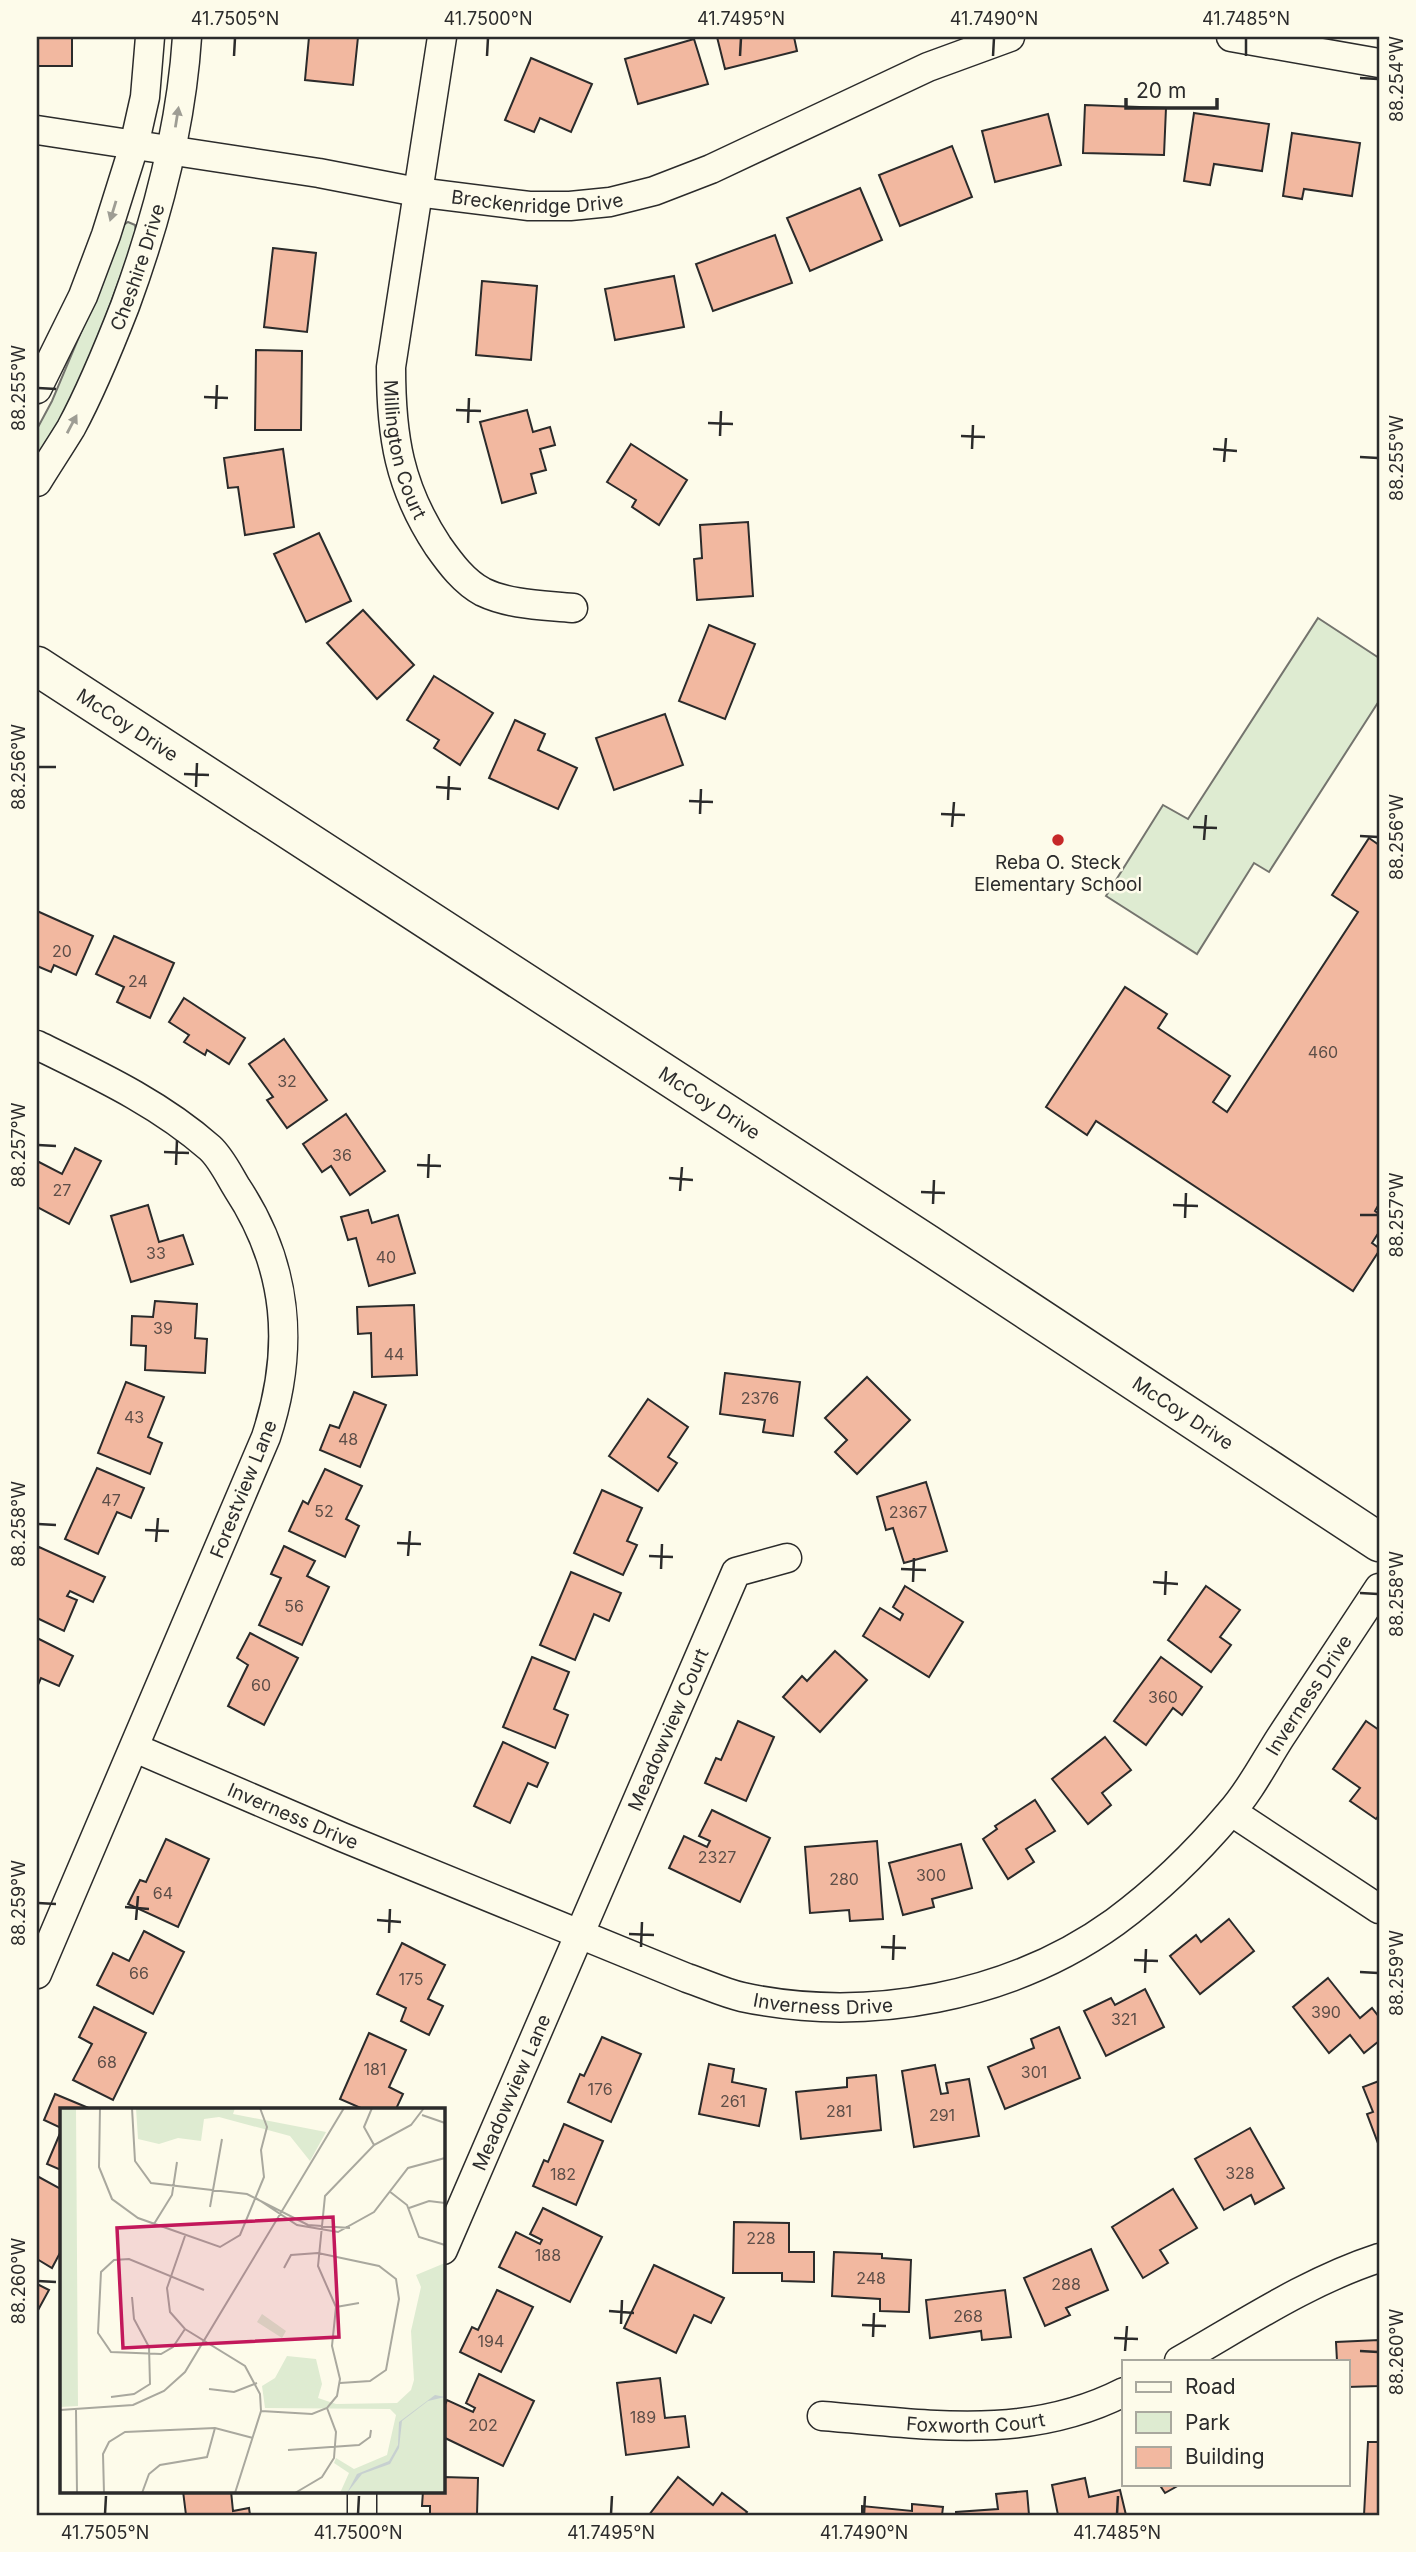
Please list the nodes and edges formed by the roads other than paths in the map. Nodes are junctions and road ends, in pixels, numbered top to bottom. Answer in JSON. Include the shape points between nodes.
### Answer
{"nodes":[{"id":1,"x":150,"y":37,"type":"edge"},
{"id":2,"x":187,"y":37,"type":"edge"},
{"id":3,"x":442,"y":37,"type":"edge"},
{"id":4,"x":1010,"y":37,"type":"edge"},
{"id":5,"x":1231,"y":37,"type":"edge"},
{"id":6,"x":1379,"y":63,"type":"edge"},
{"id":7,"x":37,"y":130,"type":"edge"},
{"id":8,"x":134,"y":146,"type":"junction"},
{"id":9,"x":172,"y":152,"type":"junction"},
{"id":10,"x":417,"y":192,"type":"junction"},
{"id":11,"x":37,"y":389,"type":"edge"},
{"id":12,"x":37,"y":482,"type":"edge"},
{"id":13,"x":573,"y":608,"type":"dead end"},
{"id":14,"x":37,"y":666,"type":"edge"},
{"id":15,"x":37,"y":1045,"type":"edge"},
{"id":16,"x":1379,"y":1542,"type":"edge"},
{"id":17,"x":787,"y":1558,"type":"dead end"},
{"id":18,"x":1379,"y":1588,"type":"edge"},
{"id":19,"x":135,"y":1748,"type":"junction"},
{"id":20,"x":1232,"y":1811,"type":"junction"},
{"id":21,"x":1379,"y":1909,"type":"edge"},
{"id":22,"x":578,"y":1934,"type":"junction"},
{"id":23,"x":37,"y":1974,"type":"edge"},
{"id":24,"x":444,"y":2248,"type":"edge"},
{"id":25,"x":1379,"y":2258,"type":"edge"},
{"id":26,"x":1181,"y":2360,"type":"edge"},
{"id":27,"x":1122,"y":2393,"type":"edge"},
{"id":28,"x":821,"y":2416,"type":"dead end"},
{"id":29,"x":362,"y":2492,"type":"edge"},
{"id":30,"x":362,"y":2515,"type":"edge"}],
"edges":[{"from":1,"to":8,"type":"street","name":"Cheshire Drive","via":[[145,97]]},
{"from":9,"to":2,"type":"street","name":"Cheshire Drive","one_way":true},
{"from":3,"to":10,"type":"street","name":"Millington Court"},
{"from":4,"to":10,"type":"street","name":"Breckenridge Drive","via":[[928,67],[654,191],[570,206],[529,206]]},
{"from":5,"to":6,"type":"street"},
{"from":7,"to":8,"type":"street","name":"Breckenridge Drive"},
{"from":8,"to":9,"type":"street","name":"Breckenridge Drive"},
{"from":8,"to":11,"type":"street","name":"Cheshire Drive","one_way":true,"via":[[83,296]]},
{"from":9,"to":10,"type":"street","name":"Breckenridge Drive"},
{"from":12,"to":9,"type":"street","name":"Cheshire Drive","one_way":true,"via":[[71,428],[107,352],[154,222]]},
{"from":10,"to":13,"type":"street","name":"Millington Court","via":[[391,367],[391,415],[400,466],[419,517],[452,567],[482,591],[513,602]]},
{"from":14,"to":16,"type":"street","name":"McCoy Drive"},
{"from":15,"to":19,"type":"street","name":"Forestview Lane","via":[[158,1108],[213,1150],[249,1206],[269,1249],[281,1298],[285,1348],[273,1416]]},
{"from":17,"to":22,"type":"street","name":"Meadowview Court","via":[[736,1572]]},
{"from":18,"to":20,"type":"street","name":"Inverness Drive"},
{"from":19,"to":22,"type":"street","name":"Inverness Drive"},
{"from":19,"to":23,"type":"street","name":"Forestview Lane"},
{"from":20,"to":21,"type":"street"},
{"from":20,"to":22,"type":"street","name":"Inverness Drive","via":[[1171,1875],[1115,1922],[1026,1971],[934,1998],[848,2007],[740,1996]]},
{"from":22,"to":24,"type":"street","name":"Meadowview Lane"},
{"from":25,"to":26,"type":"street","via":[[1290,2298]]},
{"from":27,"to":28,"type":"street","name":"Foxworth Court","via":[[1081,2410],[998,2426]]},
{"from":29,"to":30,"type":"street"}]}
